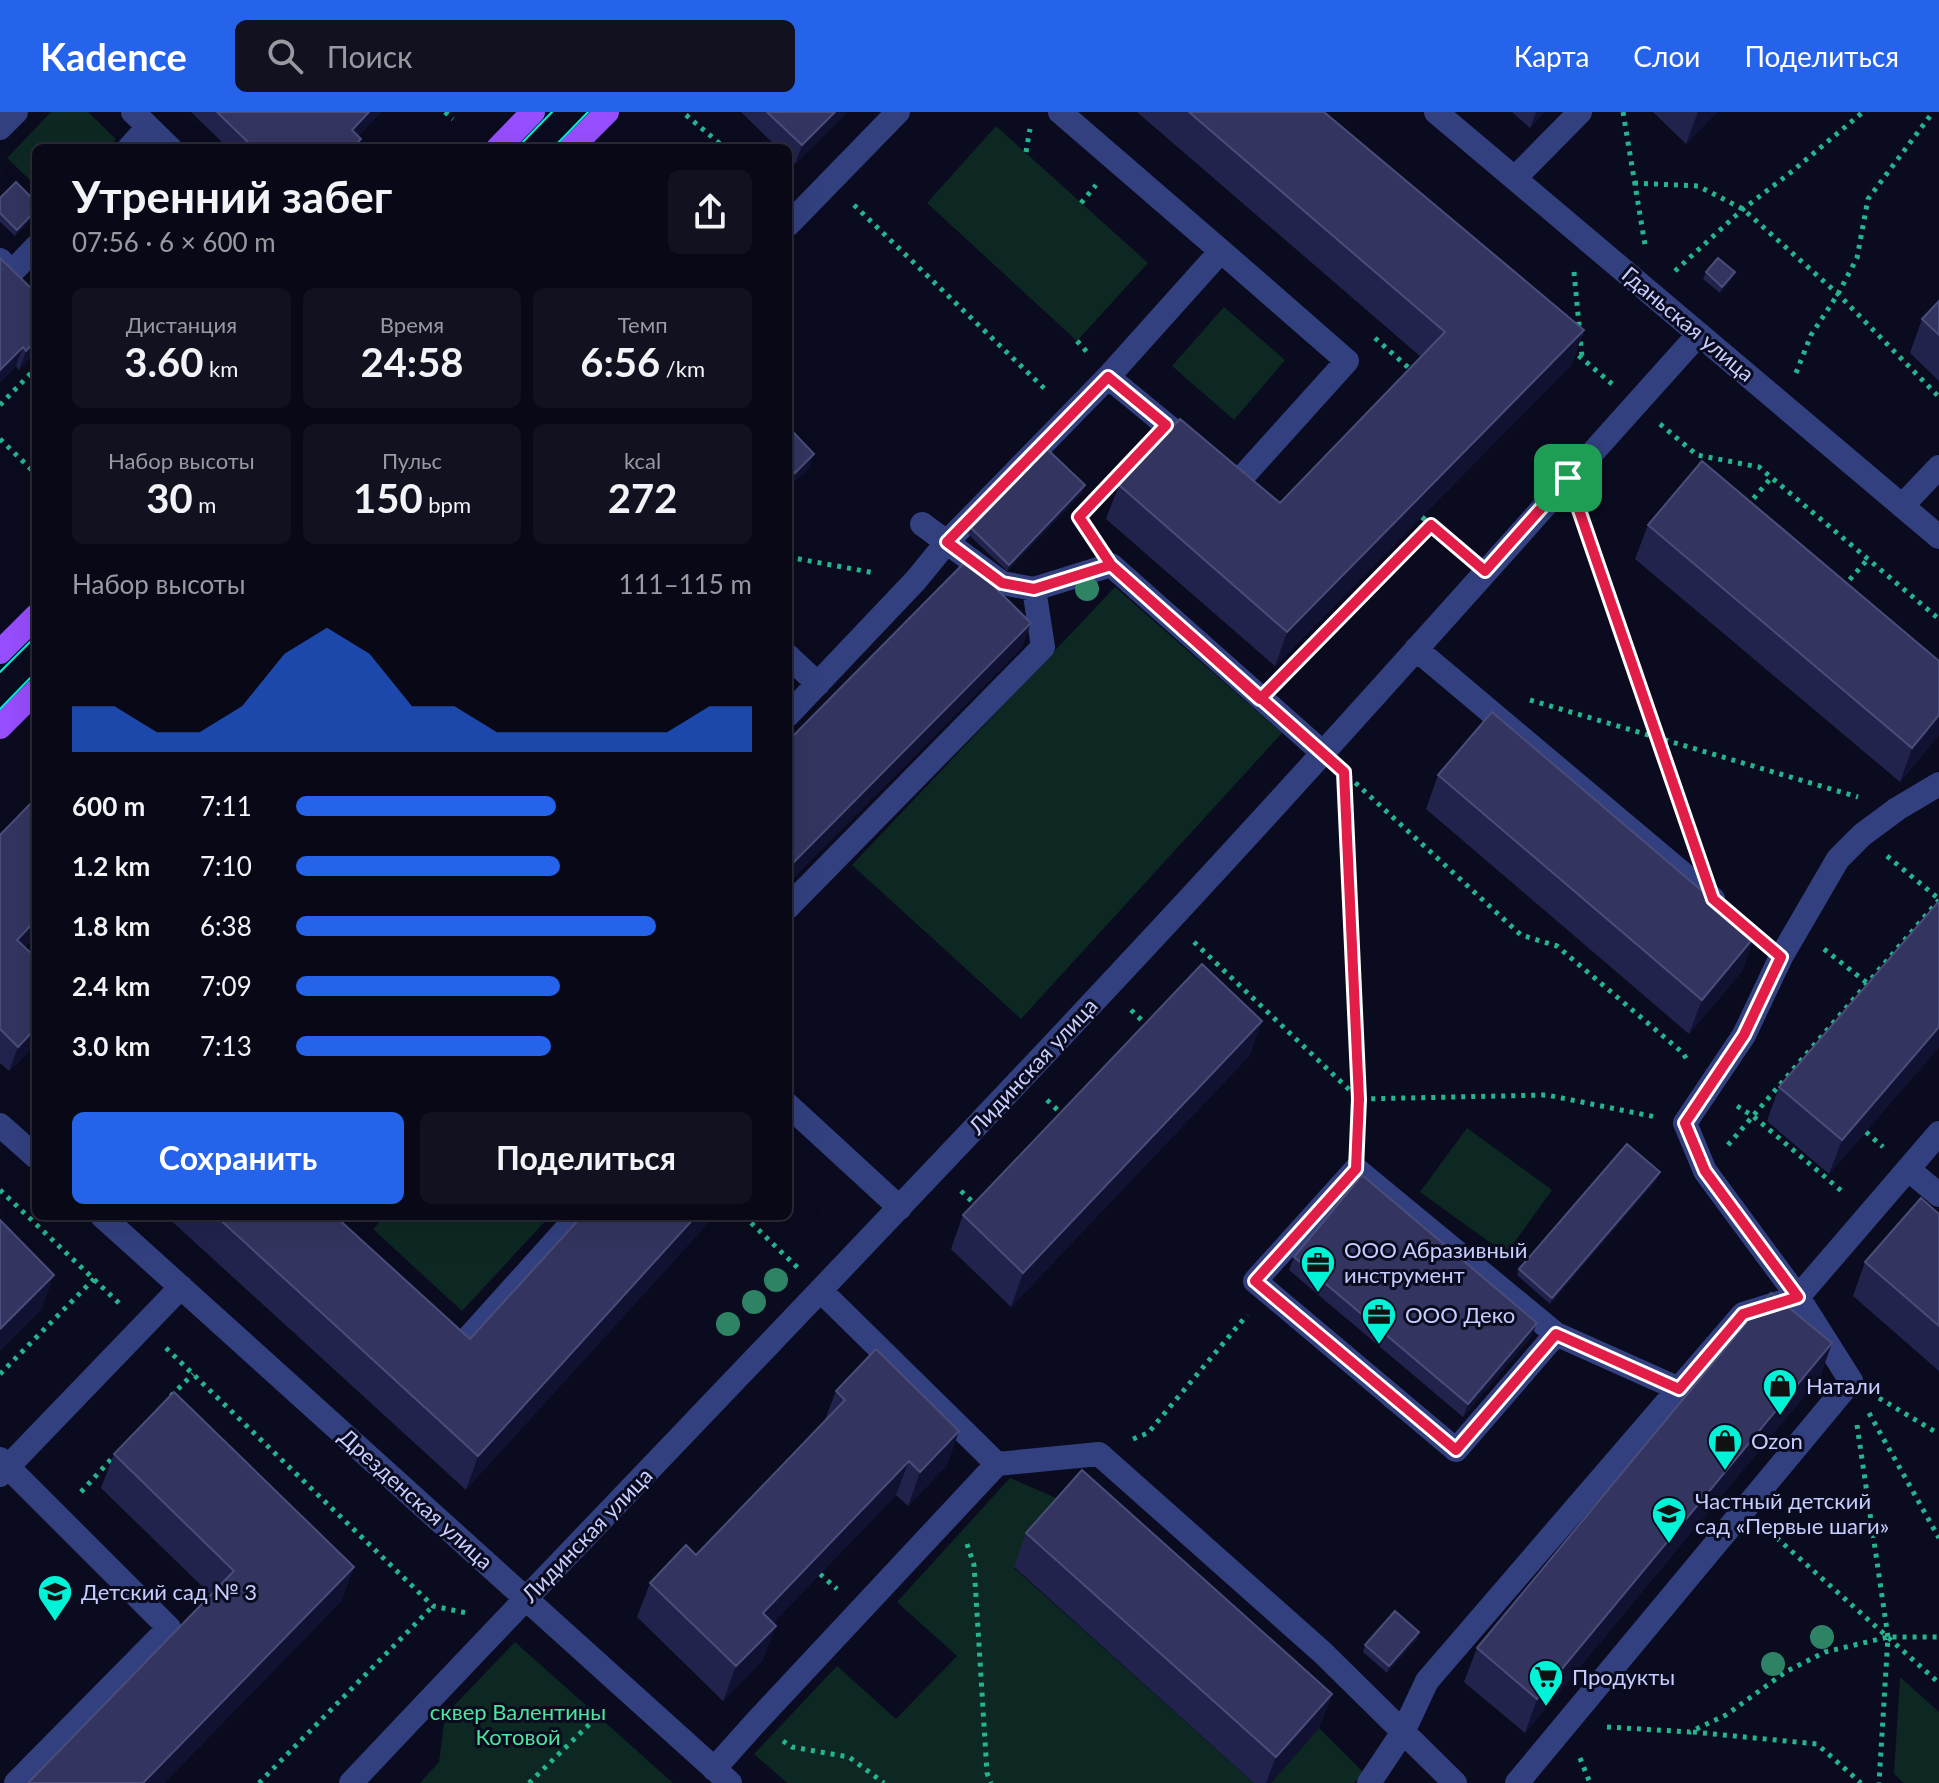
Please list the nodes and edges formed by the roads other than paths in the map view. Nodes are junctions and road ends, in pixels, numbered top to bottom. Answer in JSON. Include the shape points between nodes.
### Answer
{"nodes":[{"id":1,"x":16,"y":112,"type":"edge"},
{"id":2,"x":533,"y":112,"type":"edge"},
{"id":3,"x":607,"y":112,"type":"edge"},
{"id":4,"x":898,"y":112,"type":"edge"},
{"id":5,"x":1060,"y":112,"type":"edge"},
{"id":6,"x":1436,"y":112,"type":"edge"},
{"id":7,"x":1580,"y":112,"type":"edge"},
{"id":8,"x":141,"y":119,"type":"edge"},
{"id":9,"x":0,"y":128,"type":"edge"},
{"id":10,"x":131,"y":144,"type":"edge"},
{"id":11,"x":166,"y":144,"type":"edge"},
{"id":12,"x":502,"y":144,"type":"edge"},
{"id":13,"x":575,"y":144,"type":"edge"},
{"id":14,"x":1515,"y":178,"type":"junction"},
{"id":15,"x":792,"y":221,"type":"edge"},
{"id":16,"x":32,"y":251,"type":"edge"},
{"id":17,"x":1221,"y":251,"type":"junction"},
{"id":18,"x":0,"y":260,"type":"edge"},
{"id":19,"x":1699,"y":334,"type":"junction"},
{"id":20,"x":1108,"y":377,"type":"junction"},
{"id":21,"x":1939,"y":467,"type":"edge"},
{"id":22,"x":1902,"y":506,"type":"junction"},
{"id":23,"x":922,"y":524,"type":"dead end"},
{"id":24,"x":1939,"y":537,"type":"edge"},
{"id":25,"x":947,"y":542,"type":"junction"},
{"id":26,"x":1034,"y":589,"type":"junction"},
{"id":27,"x":32,"y":620,"type":"edge"},
{"id":28,"x":1416,"y":649,"type":"junction"},
{"id":29,"x":0,"y":652,"type":"edge"},
{"id":30,"x":792,"y":660,"type":"edge"},
{"id":31,"x":818,"y":684,"type":"junction"},
{"id":32,"x":32,"y":695,"type":"edge"},
{"id":33,"x":792,"y":711,"type":"edge"},
{"id":34,"x":0,"y":727,"type":"edge"},
{"id":35,"x":1322,"y":752,"type":"junction"},
{"id":36,"x":1939,"y":784,"type":"edge"},
{"id":37,"x":1713,"y":899,"type":"edge"},
{"id":38,"x":792,"y":903,"type":"edge"},
{"id":39,"x":792,"y":1109,"type":"edge"},
{"id":40,"x":0,"y":1125,"type":"edge"},
{"id":41,"x":1939,"y":1133,"type":"edge"},
{"id":42,"x":32,"y":1145,"type":"edge"},
{"id":43,"x":1908,"y":1169,"type":"junction"},
{"id":44,"x":1939,"y":1195,"type":"edge"},
{"id":45,"x":900,"y":1208,"type":"junction"},
{"id":46,"x":106,"y":1220,"type":"edge"},
{"id":47,"x":574,"y":1220,"type":"edge"},
{"id":48,"x":181,"y":1287,"type":"junction"},
{"id":49,"x":822,"y":1292,"type":"junction"},
{"id":50,"x":1798,"y":1297,"type":"junction"},
{"id":51,"x":428,"y":1316,"type":"edge"},
{"id":52,"x":1556,"y":1334,"type":"junction"},
{"id":53,"x":1679,"y":1389,"type":"junction"},
{"id":54,"x":997,"y":1464,"type":"junction"},
{"id":55,"x":3,"y":1467,"type":"edge"},
{"id":56,"x":525,"y":1599,"type":"junction"},
{"id":57,"x":1403,"y":1732,"type":"junction"},
{"id":58,"x":722,"y":1776,"type":"edge"},
{"id":59,"x":16,"y":1783,"type":"edge"},
{"id":60,"x":351,"y":1783,"type":"edge"},
{"id":61,"x":1369,"y":1783,"type":"edge"},
{"id":62,"x":1455,"y":1783,"type":"edge"},
{"id":63,"x":1517,"y":1783,"type":"edge"}],
"edges":[{"from":1,"to":9,"type":"street"},
{"from":2,"to":12,"type":"main road"},
{"from":3,"to":13,"type":"main road"},
{"from":4,"to":15,"type":"street"},
{"from":5,"to":17,"type":"street"},
{"from":6,"to":14,"type":"street","name":"Гданьская улица"},
{"from":7,"to":14,"type":"street"},
{"from":8,"to":10,"type":"street"},
{"from":8,"to":11,"type":"street"},
{"from":14,"to":19,"type":"street","name":"Гданьская улица"},
{"from":16,"to":18,"type":"street","via":[[12,272]]},
{"from":17,"to":20,"type":"street"},
{"from":17,"to":20,"type":"street","via":[[1347,361],[1237,483]]},
{"from":19,"to":22,"type":"street","name":"Гданьская улица"},
{"from":19,"to":28,"type":"street","name":"Лидинская улица"},
{"from":20,"to":25,"type":"street"},
{"from":21,"to":22,"type":"street"},
{"from":22,"to":24,"type":"street","name":"Гданьская улица"},
{"from":23,"to":25,"type":"street"},
{"from":25,"to":26,"type":"street","via":[[1002,583]]},
{"from":25,"to":31,"type":"street"},
{"from":26,"to":35,"type":"street","via":[[1111,565]]},
{"from":26,"to":38,"type":"street","via":[[1043,647]]},
{"from":27,"to":29,"type":"main road"},
{"from":28,"to":35,"type":"street","name":"Лидинская улица"},
{"from":28,"to":37,"type":"street"},
{"from":30,"to":31,"type":"street"},
{"from":31,"to":33,"type":"street"},
{"from":32,"to":34,"type":"main road"},
{"from":35,"to":45,"type":"street","name":"Лидинская улица"},
{"from":36,"to":50,"type":"street","via":[[1897,809],[1838,859],[1781,957],[1744,1035],[1685,1123],[1705,1171]]},
{"from":39,"to":45,"type":"street"},
{"from":40,"to":42,"type":"street"},
{"from":41,"to":43,"type":"street"},
{"from":43,"to":44,"type":"street"},
{"from":43,"to":50,"type":"street"},
{"from":45,"to":49,"type":"street","name":"Лидинская улица"},
{"from":46,"to":48,"type":"street","name":"Дрезденская улица"},
{"from":47,"to":51,"type":"street","via":[[461,1346]]},
{"from":48,"to":55,"type":"street"},
{"from":48,"to":56,"type":"street","name":"Дрезденская улица"},
{"from":49,"to":54,"type":"street"},
{"from":49,"to":56,"type":"street","name":"Лидинская улица"},
{"from":50,"to":53,"type":"street","via":[[1743,1314]]},
{"from":50,"to":63,"type":"street","via":[[1851,1381]]},
{"from":52,"to":52,"type":"street","via":[[1456,1450],[1255,1281],[1356,1169]]},
{"from":52,"to":53,"type":"street"},
{"from":53,"to":57,"type":"street","via":[[1427,1681]]},
{"from":54,"to":57,"type":"street","via":[[1099,1454],[1323,1653]]},
{"from":54,"to":58,"type":"street","via":[[756,1722]]},
{"from":55,"to":59,"type":"street","via":[[169,1628]]},
{"from":56,"to":58,"type":"street","name":"Дрезденская улица"},
{"from":56,"to":60,"type":"street","name":"Лидинская улица"},
{"from":57,"to":61,"type":"street"},
{"from":57,"to":62,"type":"street"}]}
